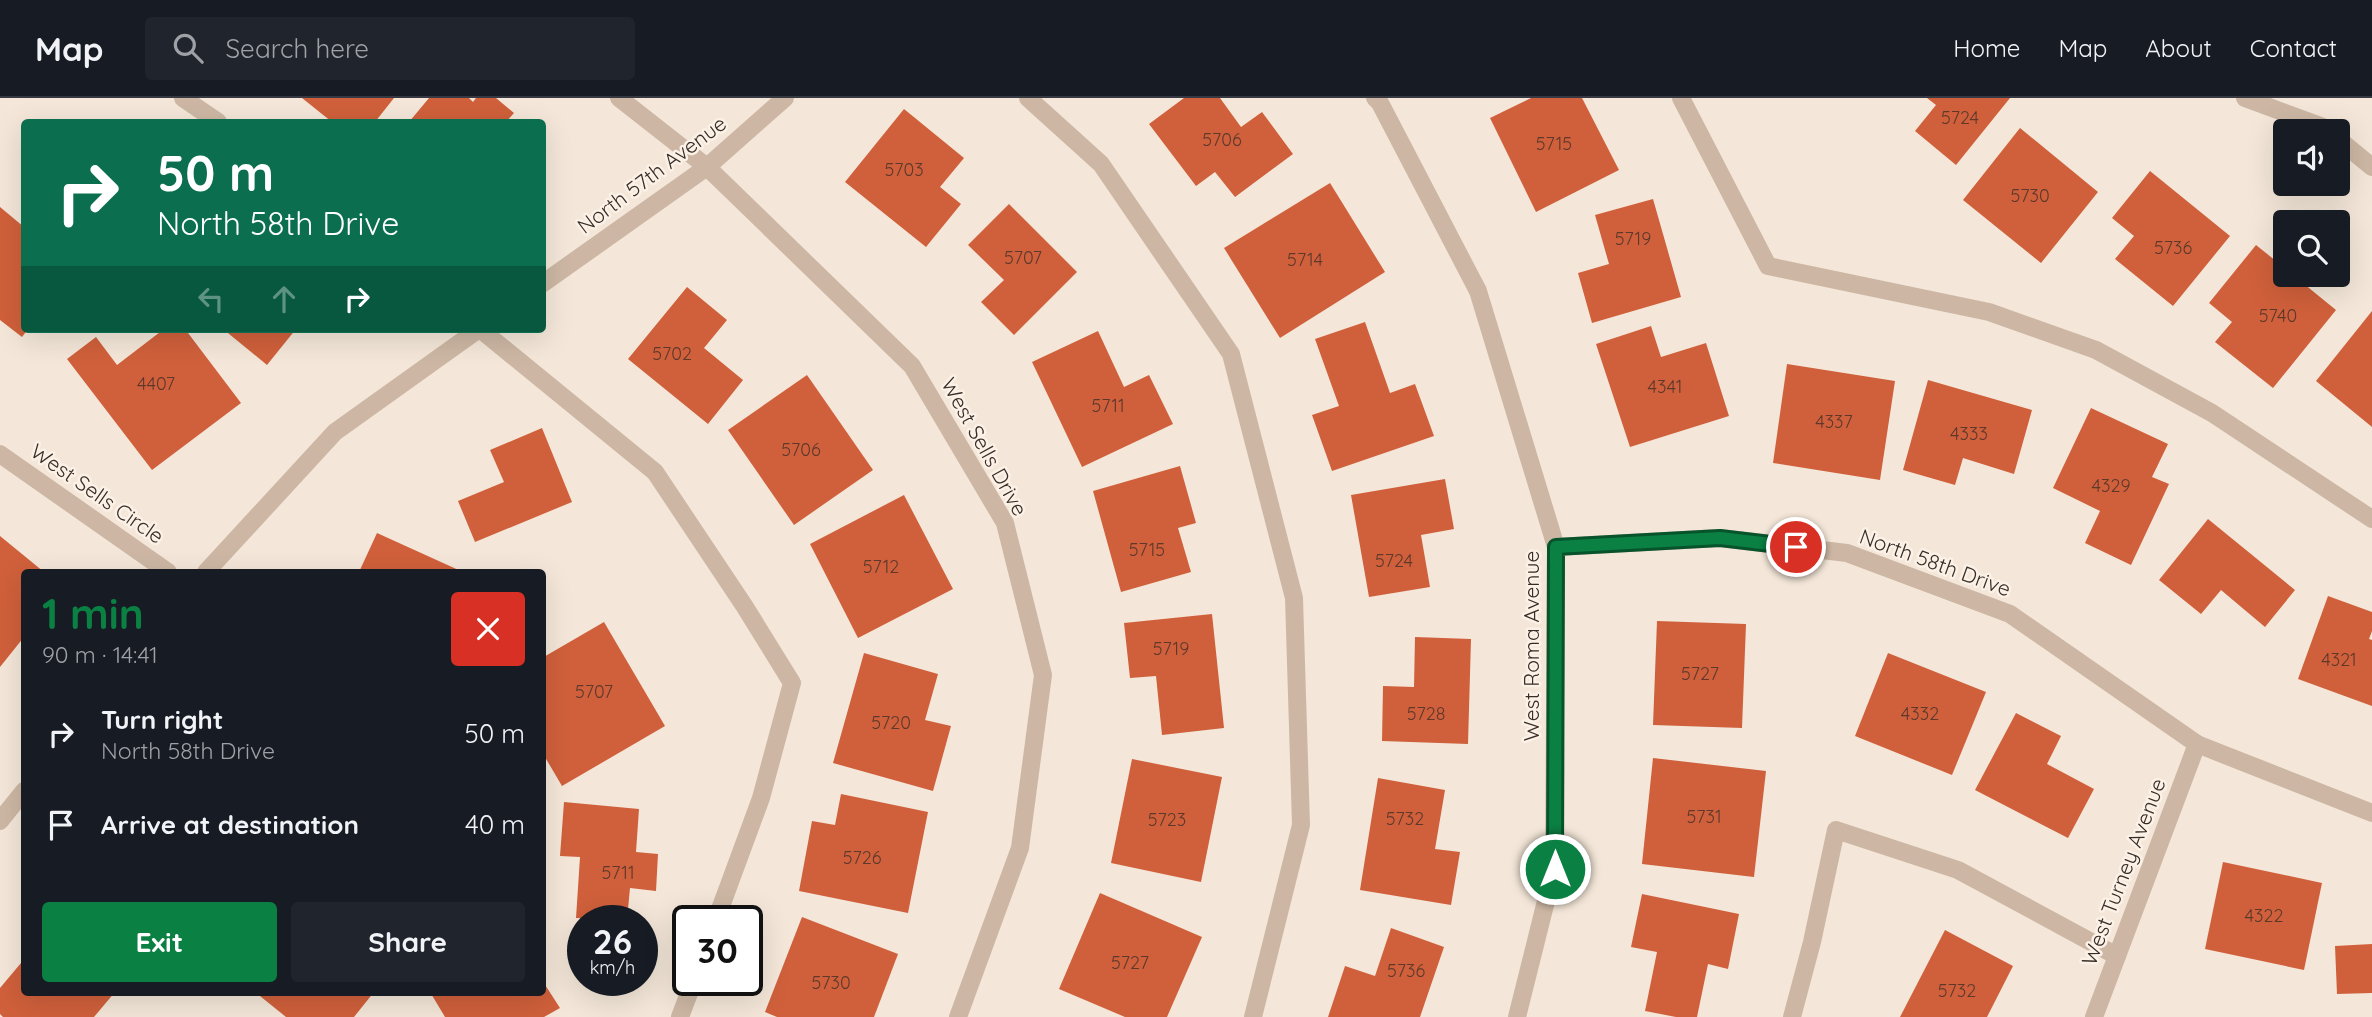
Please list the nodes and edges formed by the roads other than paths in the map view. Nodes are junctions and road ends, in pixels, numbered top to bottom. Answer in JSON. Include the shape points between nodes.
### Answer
{"nodes":[{"id":1,"x":183,"y":98,"type":"edge"},
{"id":2,"x":620,"y":98,"type":"edge"},
{"id":3,"x":785,"y":98,"type":"edge"},
{"id":4,"x":1028,"y":98,"type":"edge"},
{"id":5,"x":1375,"y":98,"type":"edge"},
{"id":6,"x":1681,"y":98,"type":"edge"},
{"id":7,"x":2245,"y":98,"type":"edge"},
{"id":8,"x":214,"y":119,"type":"edge"},
{"id":9,"x":2301,"y":119,"type":"edge"},
{"id":10,"x":2350,"y":149,"type":"edge"},
{"id":11,"x":707,"y":167,"type":"junction"},
{"id":12,"x":2372,"y":167,"type":"edge"},
{"id":13,"x":546,"y":281,"type":"edge"},
{"id":14,"x":473,"y":333,"type":"edge"},
{"id":15,"x":484,"y":333,"type":"edge"},
{"id":16,"x":0,"y":454,"type":"edge"},
{"id":17,"x":2372,"y":519,"type":"edge"},
{"id":18,"x":1556,"y":547,"type":"junction"},
{"id":19,"x":164,"y":569,"type":"edge"},
{"id":20,"x":209,"y":569,"type":"edge"},
{"id":21,"x":2197,"y":744,"type":"junction"},
{"id":22,"x":21,"y":795,"type":"edge"},
{"id":23,"x":2372,"y":813,"type":"edge"},
{"id":24,"x":0,"y":821,"type":"edge"},
{"id":25,"x":722,"y":905,"type":"edge"},
{"id":26,"x":2117,"y":956,"type":"junction"},
{"id":27,"x":688,"y":996,"type":"edge"},
{"id":28,"x":680,"y":1017,"type":"edge"},
{"id":29,"x":958,"y":1017,"type":"edge"},
{"id":30,"x":1253,"y":1017,"type":"edge"},
{"id":31,"x":1517,"y":1017,"type":"edge"},
{"id":32,"x":1792,"y":1017,"type":"edge"},
{"id":33,"x":2094,"y":1017,"type":"edge"}],
"edges":[{"from":1,"to":8,"type":"street"},
{"from":2,"to":11,"type":"street","name":"West Sells Drive"},
{"from":3,"to":11,"type":"street","name":"North 57th Avenue"},
{"from":4,"to":30,"type":"street","via":[[1101,164],[1231,354],[1294,598],[1301,825]]},
{"from":5,"to":18,"type":"street","name":"West Roma Avenue","via":[[1478,291]]},
{"from":6,"to":17,"type":"street","via":[[1768,266],[1989,312],[2096,350],[2212,413]]},
{"from":7,"to":9,"type":"street"},
{"from":10,"to":12,"type":"street"},
{"from":11,"to":13,"type":"street","name":"North 57th Avenue"},
{"from":11,"to":29,"type":"street","name":"West Sells Drive","via":[[912,366],[1005,523],[1043,675],[1020,848]]},
{"from":14,"to":20,"type":"street","via":[[335,432]]},
{"from":15,"to":25,"type":"street","via":[[655,472],[792,683],[761,798]]},
{"from":16,"to":19,"type":"street","name":"West Sells Circle"},
{"from":18,"to":21,"type":"street","name":"North 58th Drive","via":[[1720,538],[1847,553],[2010,614]]},
{"from":18,"to":31,"type":"street","name":"West Roma Avenue","via":[[1555,869]]},
{"from":21,"to":23,"type":"street","name":"North 58th Drive"},
{"from":21,"to":26,"type":"street","name":"West Turney Avenue"},
{"from":22,"to":24,"type":"street"},
{"from":26,"to":32,"type":"street","via":[[1958,870],[1836,830]]},
{"from":26,"to":33,"type":"street","name":"West Turney Avenue"},
{"from":27,"to":28,"type":"street"}]}
